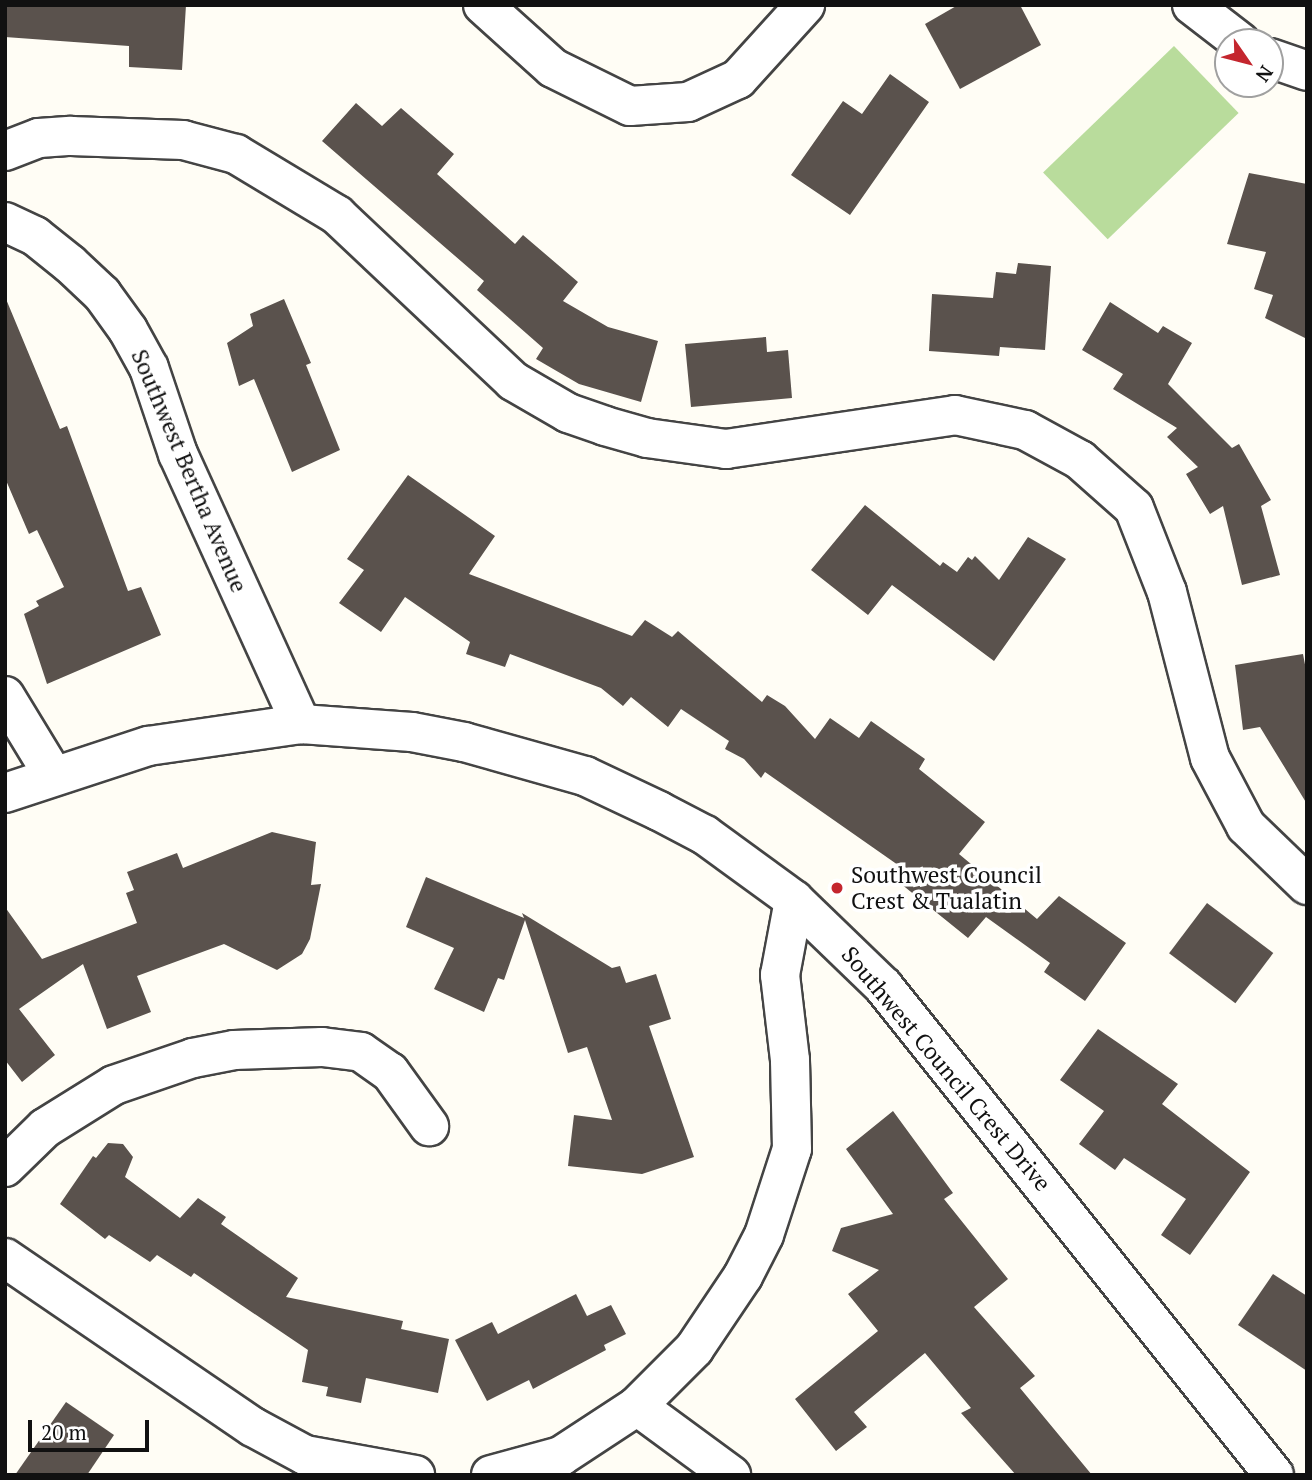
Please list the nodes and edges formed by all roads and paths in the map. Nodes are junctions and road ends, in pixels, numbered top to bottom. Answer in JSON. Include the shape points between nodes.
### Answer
{"nodes":[{"id":1,"x":483,"y":5,"type":"edge"},
{"id":2,"x":806,"y":5,"type":"edge"},
{"id":3,"x":1192,"y":5,"type":"edge"},
{"id":4,"x":1222,"y":28,"type":"edge"},
{"id":5,"x":1284,"y":63,"type":"edge"},
{"id":6,"x":1307,"y":71,"type":"edge"},
{"id":7,"x":5,"y":151,"type":"edge"},
{"id":8,"x":5,"y":222,"type":"edge"},
{"id":9,"x":5,"y":696,"type":"edge"},
{"id":10,"x":301,"y":724,"type":"junction"},
{"id":11,"x":53,"y":775,"type":"junction"},
{"id":12,"x":5,"y":793,"type":"edge"},
{"id":13,"x":1307,"y":885,"type":"edge"},
{"id":14,"x":794,"y":900,"type":"junction"},
{"id":15,"x":429,"y":1126,"type":"dead end"},
{"id":16,"x":5,"y":1167,"type":"edge"},
{"id":17,"x":5,"y":1258,"type":"edge"},
{"id":18,"x":637,"y":1406,"type":"junction"},
{"id":19,"x":415,"y":1475,"type":"edge"},
{"id":20,"x":491,"y":1475,"type":"edge"},
{"id":21,"x":731,"y":1475,"type":"edge"},
{"id":22,"x":1274,"y":1475,"type":"edge"}],
"edges":[{"from":1,"to":2,"type":"street","via":[[553,68],[630,106],[688,102],[738,79]]},
{"from":3,"to":4,"type":"street"},
{"from":5,"to":6,"type":"street"},
{"from":7,"to":13,"type":"street","via":[[39,138],[71,136],[183,140],[236,154],[337,215],[513,382],[568,413],[605,426],[661,441],[726,449],[955,415],[1025,430],[1080,460],[1134,508],[1167,593],[1210,758],[1246,826]]},
{"from":8,"to":10,"type":"street","name":"Southwest Bertha Avenue","via":[[35,236],[69,264],[102,295],[128,330],[149,368],[178,454]]},
{"from":9,"to":11,"type":"street"},
{"from":10,"to":11,"type":"street","name":"Southwest Council Crest Drive","via":[[196,736]]},
{"from":10,"to":14,"type":"street","name":"Southwest Council Crest Drive","via":[[412,732],[585,776],[705,835]]},
{"from":11,"to":12,"type":"street","name":"Southwest Council Crest Drive"},
{"from":14,"to":18,"type":"street","via":[[781,953],[792,1149],[780,1193],[764,1236],[721,1314],[694,1349]]},
{"from":14,"to":22,"type":"street","name":"Southwest Council Crest Drive","via":[[892,996]]},
{"from":15,"to":16,"type":"street","via":[[390,1072],[361,1052],[322,1047],[234,1050],[192,1058],[114,1085],[45,1128]]},
{"from":17,"to":19,"type":"street","via":[[253,1427],[305,1455]]},
{"from":18,"to":20,"type":"street","via":[[562,1456]]},
{"from":18,"to":21,"type":"street"}]}
